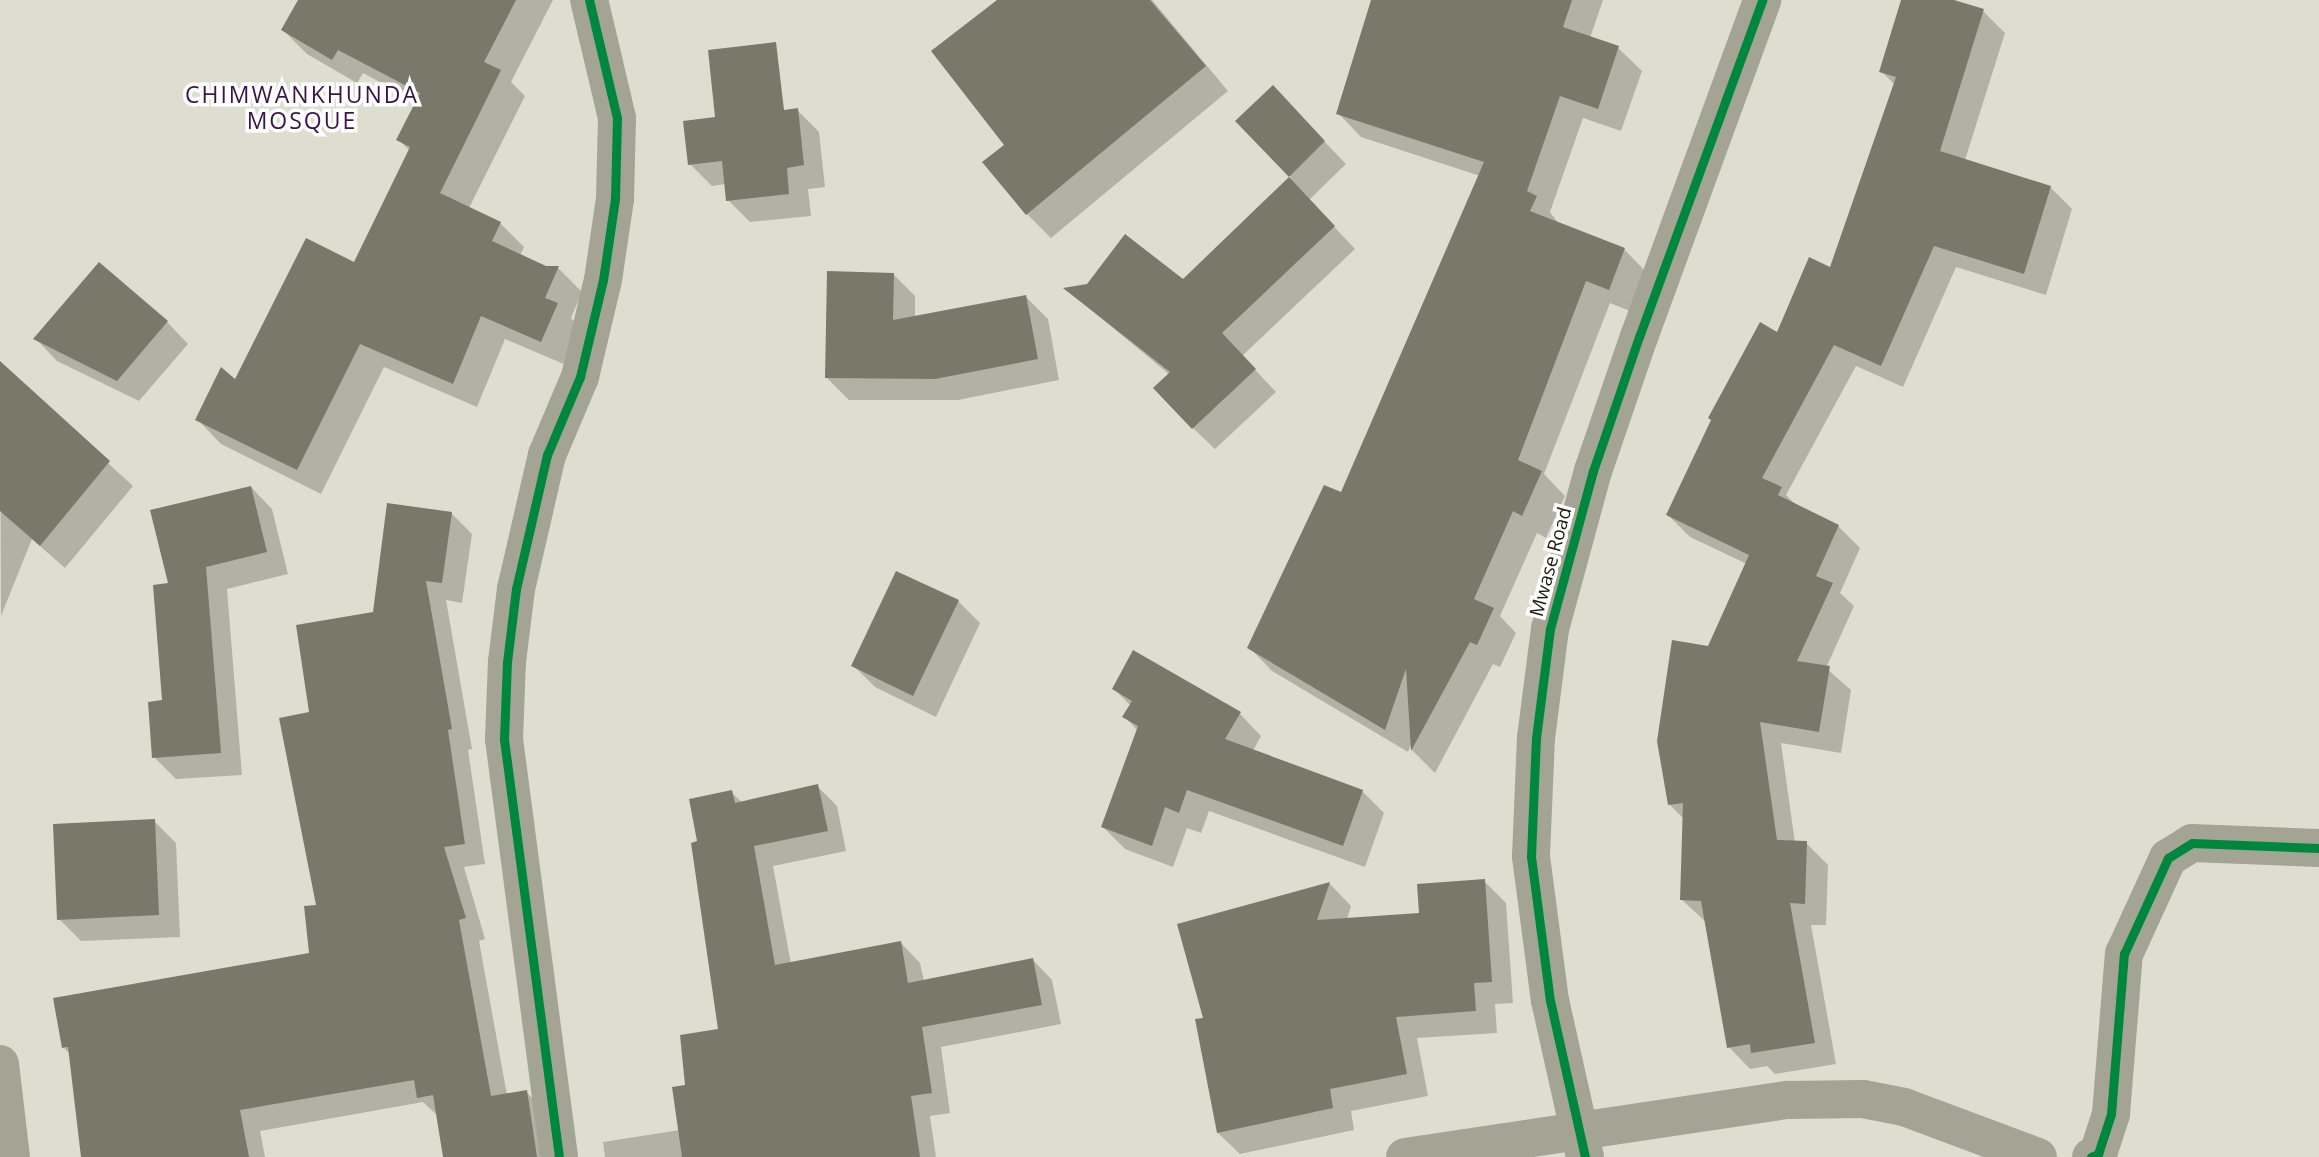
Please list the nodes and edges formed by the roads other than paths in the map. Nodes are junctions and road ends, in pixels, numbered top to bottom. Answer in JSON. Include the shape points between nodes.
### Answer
{"nodes":[{"id":1,"x":589,"y":0,"type":"edge"},
{"id":2,"x":1762,"y":0,"type":"edge"},
{"id":3,"x":2319,"y":848,"type":"edge"},
{"id":4,"x":0,"y":1064,"type":"edge"},
{"id":5,"x":1582,"y":1144,"type":"edge"},
{"id":6,"x":10,"y":1157,"type":"edge"},
{"id":7,"x":559,"y":1157,"type":"edge"},
{"id":8,"x":1405,"y":1157,"type":"edge"},
{"id":9,"x":2038,"y":1157,"type":"edge"},
{"id":10,"x":2091,"y":1157,"type":"edge"}],
"edges":[{"from":1,"to":7,"type":"street","via":[[617,118],[615,199],[603,280],[580,377],[547,455],[516,589],[504,739]]},
{"from":2,"to":5,"type":"street","name":"Mwase Road","via":[[1593,471],[1550,629],[1536,738],[1531,856],[1550,1001]]},
{"from":3,"to":10,"type":"street","via":[[2192,843],[2168,858],[2124,954],[2111,1114],[2098,1154]]},
{"from":4,"to":6,"type":"street"},
{"from":5,"to":8,"type":"street"},
{"from":5,"to":9,"type":"street","via":[[1788,1100],[1863,1099],[1904,1107]]}]}
